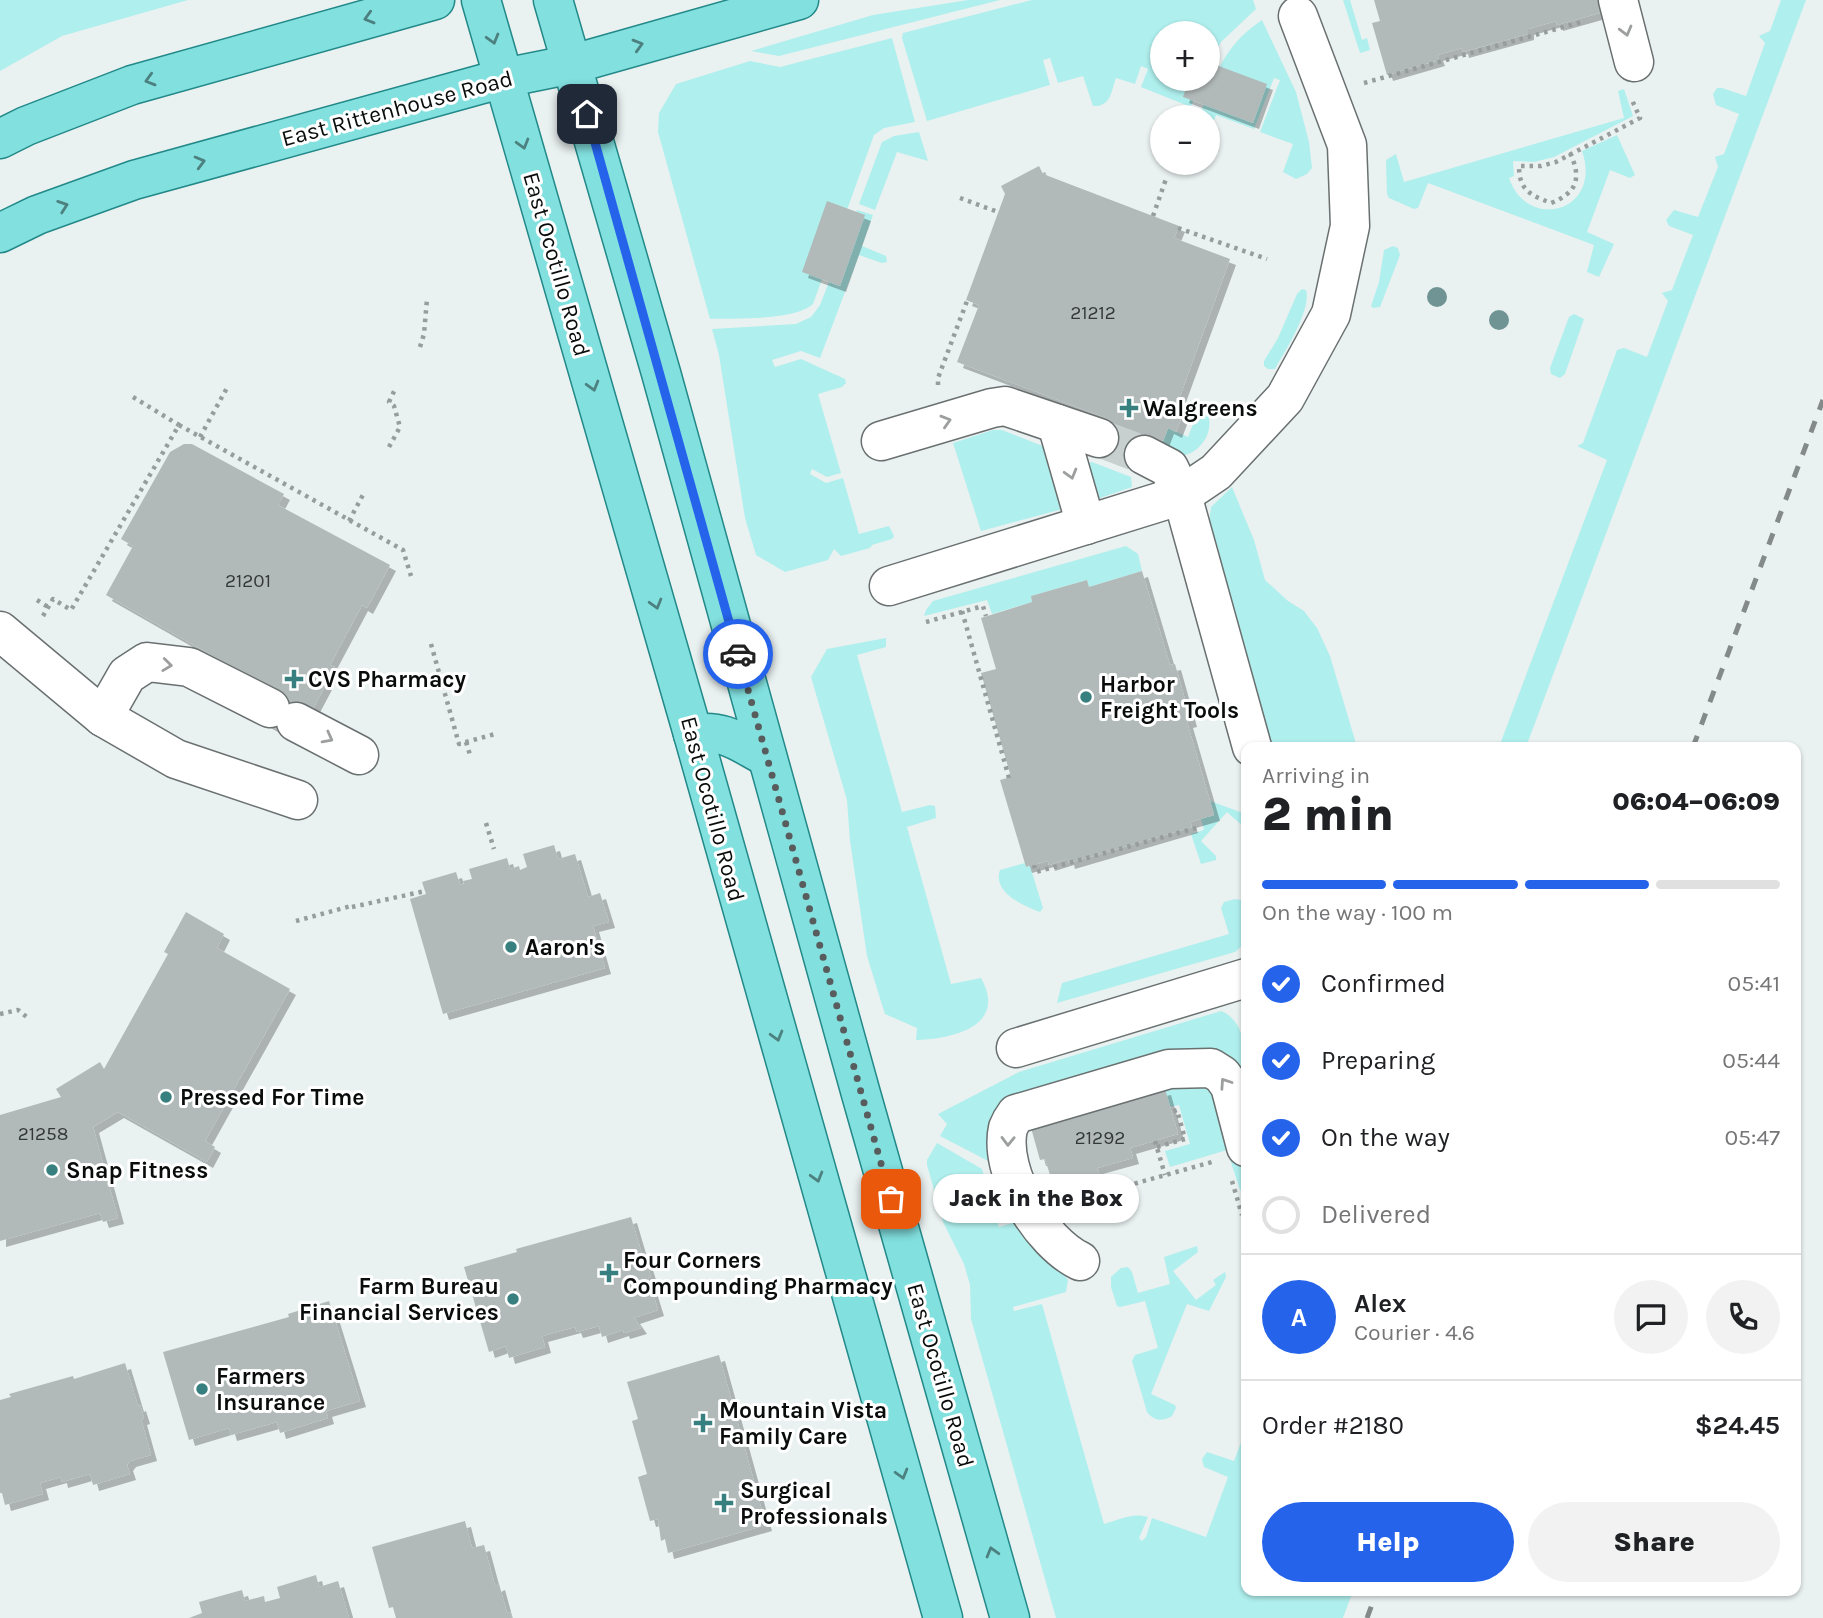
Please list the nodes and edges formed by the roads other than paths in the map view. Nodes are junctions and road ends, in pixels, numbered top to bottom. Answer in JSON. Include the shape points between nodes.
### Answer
{"nodes":[{"id":1,"x":435,"y":0,"type":"edge"},
{"id":2,"x":481,"y":0,"type":"edge"},
{"id":3,"x":553,"y":0,"type":"edge"},
{"id":4,"x":799,"y":0,"type":"edge"},
{"id":5,"x":1603,"y":10,"type":"edge"},
{"id":6,"x":1298,"y":16,"type":"dead end"},
{"id":7,"x":573,"y":64,"type":"junction"},
{"id":8,"x":504,"y":78,"type":"junction"},
{"id":9,"x":1632,"y":78,"type":"road end"},
{"id":10,"x":0,"y":139,"type":"edge"},
{"id":11,"x":0,"y":233,"type":"edge"},
{"id":12,"x":1057,"y":424,"type":"junction"},
{"id":13,"x":1099,"y":438,"type":"tunnel mouth"},
{"id":14,"x":881,"y":441,"type":"dead end"},
{"id":15,"x":1144,"y":455,"type":"tunnel mouth"},
{"id":16,"x":1182,"y":495,"type":"junction"},
{"id":17,"x":1086,"y":525,"type":"junction"},
{"id":18,"x":889,"y":586,"type":"dead end"},
{"id":19,"x":0,"y":631,"type":"edge"},
{"id":20,"x":103,"y":717,"type":"junction"},
{"id":21,"x":693,"y":734,"type":"junction"},
{"id":22,"x":1251,"y":742,"type":"edge"},
{"id":23,"x":359,"y":755,"type":"dead end"},
{"id":24,"x":767,"y":757,"type":"junction"},
{"id":25,"x":298,"y":800,"type":"dead end"},
{"id":26,"x":1241,"y":980,"type":"edge"},
{"id":27,"x":1016,"y":1048,"type":"dead end"},
{"id":28,"x":1229,"y":1159,"type":"edge"},
{"id":29,"x":1080,"y":1261,"type":"dead end"},
{"id":30,"x":943,"y":1618,"type":"edge"},
{"id":31,"x":1010,"y":1618,"type":"edge"}],
"edges":[{"from":1,"to":10,"type":"main road","one_way":true,"via":[[132,85]]},
{"from":2,"to":8,"type":"main road","name":"East Ocotillo Road","one_way":true},
{"from":3,"to":7,"type":"main road","name":"East Ocotillo Road"},
{"from":7,"to":4,"type":"main road","name":"East Rittenhouse Road","one_way":true},
{"from":5,"to":9,"type":"lane","one_way":true},
{"from":6,"to":16,"type":"lane","via":[[1346,145],[1350,226],[1331,314],[1284,398],[1216,472]]},
{"from":7,"to":8,"type":"main road","name":"East Rittenhouse Road"},
{"from":7,"to":24,"type":"main road","name":"East Ocotillo Road"},
{"from":11,"to":8,"type":"main road","name":"East Rittenhouse Road","one_way":true,"via":[[134,180]]},
{"from":8,"to":21,"type":"main road","name":"East Ocotillo Road","one_way":true},
{"from":12,"to":13,"type":"lane"},
{"from":14,"to":12,"type":"lane","one_way":true,"via":[[1005,406]]},
{"from":12,"to":17,"type":"lane","one_way":true},
{"from":15,"to":16,"type":"lane","via":[[1169,468]]},
{"from":16,"to":17,"type":"lane"},
{"from":16,"to":22,"type":"lane"},
{"from":17,"to":18,"type":"lane"},
{"from":19,"to":20,"type":"lane"},
{"from":20,"to":23,"type":"lane","one_way":true,"via":[[127,675],[148,662],[189,667]]},
{"from":20,"to":25,"type":"lane","via":[[176,759]]},
{"from":21,"to":24,"type":"main road","via":[[719,733]]},
{"from":21,"to":30,"type":"main road","name":"East Ocotillo Road","one_way":true},
{"from":31,"to":24,"type":"main road","name":"East Ocotillo Road","one_way":true},
{"from":26,"to":27,"type":"lane"},
{"from":28,"to":29,"type":"lane","one_way":true,"via":[[1230,1086],[1211,1068],[1168,1069],[1016,1114],[1007,1141],[1017,1189],[1060,1248]]}]}
